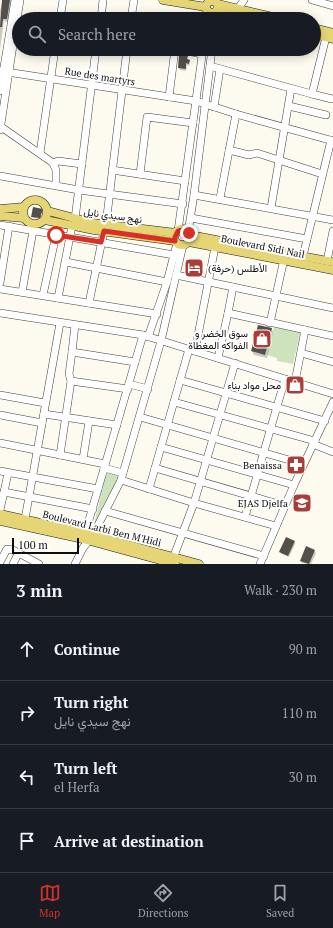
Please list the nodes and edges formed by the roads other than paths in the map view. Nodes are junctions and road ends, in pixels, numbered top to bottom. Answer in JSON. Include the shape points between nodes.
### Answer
{"nodes":[{"id":1,"x":15,"y":0,"type":"edge"},
{"id":2,"x":20,"y":0,"type":"edge"},
{"id":3,"x":63,"y":0,"type":"edge"},
{"id":4,"x":103,"y":0,"type":"edge"},
{"id":5,"x":134,"y":0,"type":"edge"},
{"id":6,"x":163,"y":0,"type":"edge"},
{"id":7,"x":196,"y":0,"type":"edge"},
{"id":8,"x":312,"y":0,"type":"edge"},
{"id":9,"x":241,"y":4,"type":"edge"},
{"id":10,"x":333,"y":6,"type":"edge"},
{"id":11,"x":212,"y":7,"type":"edge"},
{"id":12,"x":14,"y":12,"type":"edge"},
{"id":13,"x":16,"y":12,"type":"edge"},
{"id":14,"x":61,"y":12,"type":"edge"},
{"id":15,"x":102,"y":12,"type":"edge"},
{"id":16,"x":132,"y":12,"type":"edge"},
{"id":17,"x":231,"y":12,"type":"edge"},
{"id":18,"x":262,"y":12,"type":"edge"},
{"id":19,"x":12,"y":29,"type":"edge"},
{"id":20,"x":321,"y":31,"type":"edge"},
{"id":21,"x":321,"y":35,"type":"edge"},
{"id":22,"x":331,"y":36,"type":"edge"},
{"id":23,"x":54,"y":56,"type":"edge"},
{"id":24,"x":95,"y":56,"type":"edge"},
{"id":25,"x":126,"y":56,"type":"edge"},
{"id":26,"x":175,"y":56,"type":"edge"},
{"id":27,"x":199,"y":56,"type":"edge"},
{"id":28,"x":211,"y":56,"type":"edge"},
{"id":29,"x":210,"y":66,"type":"junction"},
{"id":30,"x":220,"y":69,"type":"junction"},
{"id":31,"x":4,"y":71,"type":"edge"},
{"id":32,"x":50,"y":79,"type":"junction"},
{"id":33,"x":91,"y":85,"type":"junction"},
{"id":34,"x":122,"y":89,"type":"junction"},
{"id":35,"x":291,"y":89,"type":"junction"},
{"id":36,"x":0,"y":91,"type":"edge"},
{"id":37,"x":312,"y":94,"type":"junction"},
{"id":38,"x":169,"y":97,"type":"junction"},
{"id":39,"x":332,"y":99,"type":"dead end"},
{"id":40,"x":196,"y":101,"type":"junction"},
{"id":41,"x":205,"y":103,"type":"junction"},
{"id":42,"x":214,"y":106,"type":"junction"},
{"id":43,"x":289,"y":106,"type":"junction"},
{"id":44,"x":236,"y":114,"type":"junction"},
{"id":45,"x":326,"y":115,"type":"dead end"},
{"id":46,"x":193,"y":123,"type":"junction"},
{"id":47,"x":0,"y":127,"type":"edge"},
{"id":48,"x":285,"y":128,"type":"junction"},
{"id":49,"x":332,"y":140,"type":"edge"},
{"id":50,"x":229,"y":150,"type":"junction"},
{"id":51,"x":40,"y":153,"type":"junction"},
{"id":52,"x":279,"y":161,"type":"junction"},
{"id":53,"x":53,"y":163,"type":"junction"},
{"id":54,"x":82,"y":164,"type":"junction"},
{"id":55,"x":112,"y":170,"type":"junction"},
{"id":56,"x":140,"y":174,"type":"junction"},
{"id":57,"x":322,"y":174,"type":"junction"},
{"id":58,"x":0,"y":176,"type":"edge"},
{"id":59,"x":185,"y":181,"type":"junction"},
{"id":60,"x":56,"y":185,"type":"junction"},
{"id":61,"x":79,"y":190,"type":"junction"},
{"id":62,"x":109,"y":194,"type":"junction"},
{"id":63,"x":194,"y":194,"type":"junction"},
{"id":64,"x":220,"y":198,"type":"junction"},
{"id":65,"x":183,"y":204,"type":"junction"},
{"id":66,"x":24,"y":207,"type":"junction"},
{"id":67,"x":271,"y":208,"type":"junction"},
{"id":68,"x":0,"y":209,"type":"edge"},
{"id":69,"x":48,"y":211,"type":"junction"},
{"id":70,"x":0,"y":216,"type":"edge"},
{"id":71,"x":312,"y":216,"type":"junction"},
{"id":72,"x":24,"y":218,"type":"junction"},
{"id":73,"x":191,"y":218,"type":"junction"},
{"id":74,"x":45,"y":220,"type":"junction"},
{"id":75,"x":333,"y":220,"type":"edge"},
{"id":76,"x":74,"y":223,"type":"junction"},
{"id":77,"x":0,"y":224,"type":"edge"},
{"id":78,"x":9,"y":226,"type":"junction"},
{"id":79,"x":105,"y":228,"type":"junction"},
{"id":80,"x":33,"y":231,"type":"junction"},
{"id":81,"x":333,"y":231,"type":"edge"},
{"id":82,"x":56,"y":235,"type":"junction"},
{"id":83,"x":71,"y":237,"type":"junction"},
{"id":84,"x":182,"y":238,"type":"junction"},
{"id":85,"x":307,"y":239,"type":"junction"},
{"id":86,"x":101,"y":242,"type":"junction"},
{"id":87,"x":215,"y":247,"type":"junction"},
{"id":88,"x":331,"y":252,"type":"edge"},
{"id":89,"x":174,"y":255,"type":"junction"},
{"id":90,"x":303,"y":256,"type":"junction"},
{"id":91,"x":284,"y":259,"type":"junction"},
{"id":92,"x":66,"y":262,"type":"junction"},
{"id":93,"x":330,"y":262,"type":"edge"},
{"id":94,"x":96,"y":268,"type":"junction"},
{"id":95,"x":333,"y":270,"type":"edge"},
{"id":96,"x":176,"y":275,"type":"junction"},
{"id":97,"x":167,"y":282,"type":"junction"},
{"id":98,"x":207,"y":282,"type":"junction"},
{"id":99,"x":0,"y":283,"type":"edge"},
{"id":100,"x":233,"y":287,"type":"junction"},
{"id":101,"x":0,"y":289,"type":"edge"},
{"id":102,"x":22,"y":292,"type":"junction"},
{"id":103,"x":42,"y":296,"type":"junction"},
{"id":104,"x":276,"y":296,"type":"junction"},
{"id":105,"x":58,"y":298,"type":"junction"},
{"id":106,"x":89,"y":303,"type":"junction"},
{"id":107,"x":333,"y":308,"type":"edge"},
{"id":108,"x":0,"y":313,"type":"edge"},
{"id":109,"x":228,"y":313,"type":"junction"},
{"id":110,"x":157,"y":314,"type":"junction"},
{"id":111,"x":60,"y":323,"type":"junction"},
{"id":112,"x":270,"y":323,"type":"junction"},
{"id":113,"x":75,"y":325,"type":"junction"},
{"id":114,"x":305,"y":330,"type":"junction"},
{"id":115,"x":145,"y":336,"type":"junction"},
{"id":116,"x":333,"y":336,"type":"edge"},
{"id":117,"x":161,"y":341,"type":"junction"},
{"id":118,"x":192,"y":350,"type":"junction"},
{"id":119,"x":72,"y":352,"type":"junction"},
{"id":120,"x":301,"y":353,"type":"junction"},
{"id":121,"x":218,"y":358,"type":"junction"},
{"id":122,"x":135,"y":362,"type":"junction"},
{"id":123,"x":333,"y":362,"type":"edge"},
{"id":124,"x":235,"y":363,"type":"junction"},
{"id":125,"x":286,"y":379,"type":"junction"},
{"id":126,"x":180,"y":380,"type":"junction"},
{"id":127,"x":71,"y":381,"type":"junction"},
{"id":128,"x":295,"y":382,"type":"junction"},
{"id":129,"x":129,"y":387,"type":"junction"},
{"id":130,"x":148,"y":388,"type":"junction"},
{"id":131,"x":226,"y":393,"type":"junction"},
{"id":132,"x":333,"y":394,"type":"edge"},
{"id":133,"x":0,"y":395,"type":"edge"},
{"id":134,"x":174,"y":402,"type":"junction"},
{"id":135,"x":333,"y":402,"type":"edge"},
{"id":136,"x":45,"y":404,"type":"junction"},
{"id":137,"x":277,"y":408,"type":"junction"},
{"id":138,"x":44,"y":414,"type":"junction"},
{"id":139,"x":0,"y":415,"type":"edge"},
{"id":140,"x":220,"y":415,"type":"junction"},
{"id":141,"x":65,"y":418,"type":"junction"},
{"id":142,"x":140,"y":418,"type":"junction"},
{"id":143,"x":89,"y":421,"type":"junction"},
{"id":144,"x":325,"y":421,"type":"junction"},
{"id":145,"x":42,"y":424,"type":"junction"},
{"id":146,"x":117,"y":425,"type":"junction"},
{"id":147,"x":167,"y":425,"type":"junction"},
{"id":148,"x":271,"y":430,"type":"junction"},
{"id":149,"x":212,"y":438,"type":"junction"},
{"id":150,"x":0,"y":443,"type":"edge"},
{"id":151,"x":314,"y":443,"type":"junction"},
{"id":152,"x":161,"y":447,"type":"junction"},
{"id":153,"x":37,"y":450,"type":"junction"},
{"id":154,"x":333,"y":452,"type":"edge"},
{"id":155,"x":265,"y":454,"type":"junction"},
{"id":156,"x":60,"y":455,"type":"junction"},
{"id":157,"x":82,"y":459,"type":"junction"},
{"id":158,"x":206,"y":460,"type":"junction"},
{"id":159,"x":304,"y":464,"type":"junction"},
{"id":160,"x":105,"y":466,"type":"junction"},
{"id":161,"x":155,"y":468,"type":"junction"},
{"id":162,"x":0,"y":471,"type":"edge"},
{"id":163,"x":8,"y":473,"type":"junction"},
{"id":164,"x":258,"y":475,"type":"junction"},
{"id":165,"x":122,"y":477,"type":"junction"},
{"id":166,"x":32,"y":478,"type":"junction"},
{"id":167,"x":200,"y":482,"type":"junction"},
{"id":168,"x":294,"y":485,"type":"junction"},
{"id":169,"x":98,"y":489,"type":"junction"},
{"id":170,"x":149,"y":489,"type":"junction"},
{"id":171,"x":4,"y":492,"type":"junction"},
{"id":172,"x":251,"y":496,"type":"junction"},
{"id":173,"x":30,"y":497,"type":"junction"},
{"id":174,"x":194,"y":503,"type":"junction"},
{"id":175,"x":285,"y":506,"type":"junction"},
{"id":176,"x":92,"y":509,"type":"junction"},
{"id":177,"x":0,"y":510,"type":"edge"},
{"id":178,"x":105,"y":512,"type":"junction"},
{"id":179,"x":0,"y":514,"type":"edge"},
{"id":180,"x":245,"y":517,"type":"junction"},
{"id":181,"x":25,"y":519,"type":"junction"},
{"id":182,"x":0,"y":520,"type":"edge"},
{"id":183,"x":276,"y":526,"type":"junction"},
{"id":184,"x":183,"y":533,"type":"junction"},
{"id":185,"x":88,"y":537,"type":"junction"},
{"id":186,"x":18,"y":554,"type":"junction"},
{"id":187,"x":264,"y":556,"type":"junction"},
{"id":188,"x":0,"y":562,"type":"edge"},
{"id":189,"x":30,"y":562,"type":"edge"},
{"id":190,"x":173,"y":562,"type":"edge"},
{"id":191,"x":13,"y":564,"type":"edge"},
{"id":192,"x":39,"y":564,"type":"edge"},
{"id":193,"x":76,"y":564,"type":"edge"},
{"id":194,"x":199,"y":564,"type":"edge"},
{"id":195,"x":260,"y":564,"type":"edge"}],
"edges":[{"from":1,"to":12,"type":"street"},
{"from":2,"to":13,"type":"street"},
{"from":3,"to":14,"type":"street"},
{"from":4,"to":15,"type":"street"},
{"from":5,"to":16,"type":"street"},
{"from":6,"to":11,"type":"main road"},
{"from":7,"to":11,"type":"main road"},
{"from":8,"to":10,"type":"street"},
{"from":9,"to":11,"type":"main road"},
{"from":9,"to":18,"type":"main road"},
{"from":11,"to":17,"type":"main road"},
{"from":19,"to":31,"type":"street"},
{"from":20,"to":22,"type":"main road"},
{"from":21,"to":22,"type":"main road"},
{"from":22,"to":37,"type":"street"},
{"from":23,"to":32,"type":"street"},
{"from":24,"to":33,"type":"street"},
{"from":25,"to":34,"type":"street"},
{"from":26,"to":38,"type":"street"},
{"from":27,"to":40,"type":"street"},
{"from":28,"to":29,"type":"street"},
{"from":29,"to":30,"type":"street"},
{"from":29,"to":41,"type":"street"},
{"from":30,"to":35,"type":"street"},
{"from":30,"to":42,"type":"street"},
{"from":31,"to":32,"type":"street","name":"Rue des martyrs"},
{"from":31,"to":36,"type":"street"},
{"from":31,"to":47,"type":"street"},
{"from":32,"to":33,"type":"street","name":"Rue des martyrs"},
{"from":32,"to":51,"type":"street"},
{"from":33,"to":34,"type":"street","name":"Rue des martyrs"},
{"from":33,"to":54,"type":"street"},
{"from":34,"to":38,"type":"street","name":"Rue des martyrs"},
{"from":34,"to":55,"type":"street"},
{"from":35,"to":37,"type":"street"},
{"from":35,"to":43,"type":"street"},
{"from":37,"to":39,"type":"street"},
{"from":38,"to":40,"type":"street","name":"Rue des martyrs"},
{"from":40,"to":41,"type":"street","name":"Rue des martyrs"},
{"from":40,"to":46,"type":"street"},
{"from":41,"to":42,"type":"street","name":"Rue des martyrs"},
{"from":41,"to":63,"type":"street"},
{"from":42,"to":44,"type":"street","name":"Rue des martyrs"},
{"from":43,"to":45,"type":"street"},
{"from":43,"to":48,"type":"street"},
{"from":44,"to":48,"type":"street","name":"Rue des martyrs"},
{"from":44,"to":50,"type":"street"},
{"from":46,"to":56,"type":"street","via":[[147,117]]},
{"from":46,"to":59,"type":"street"},
{"from":47,"to":51,"type":"street"},
{"from":48,"to":49,"type":"street","name":"Rue des martyrs"},
{"from":48,"to":52,"type":"street"},
{"from":49,"to":57,"type":"street"},
{"from":50,"to":52,"type":"street","via":[[249,155],[257,154]]},
{"from":50,"to":64,"type":"street"},
{"from":51,"to":53,"type":"street"},
{"from":52,"to":57,"type":"street"},
{"from":52,"to":67,"type":"street"},
{"from":53,"to":54,"type":"street","via":[[58,161]]},
{"from":53,"to":60,"type":"street","via":[[56,170]]},
{"from":54,"to":61,"type":"street"},
{"from":55,"to":56,"type":"street"},
{"from":55,"to":62,"type":"street"},
{"from":56,"to":59,"type":"street"},
{"from":57,"to":71,"type":"street"},
{"from":58,"to":60,"type":"street"},
{"from":59,"to":65,"type":"street"},
{"from":60,"to":61,"type":"street"},
{"from":61,"to":62,"type":"street"},
{"from":61,"to":76,"type":"street"},
{"from":62,"to":65,"type":"street"},
{"from":62,"to":79,"type":"street"},
{"from":63,"to":64,"type":"street"},
{"from":63,"to":73,"type":"street"},
{"from":64,"to":67,"type":"street"},
{"from":65,"to":84,"type":"street"},
{"from":66,"to":68,"type":"main road"},
{"from":66,"to":69,"type":"main road","via":[[29,201],[37,200],[44,204]]},
{"from":66,"to":72,"type":"main road"},
{"from":67,"to":71,"type":"street"},
{"from":69,"to":74,"type":"main road"},
{"from":69,"to":76,"type":"main road","name":"نهج سيدي نايل"},
{"from":70,"to":72,"type":"main road"},
{"from":71,"to":75,"type":"street"},
{"from":71,"to":85,"type":"street"},
{"from":72,"to":74,"type":"main road","via":[[34,225]]},
{"from":73,"to":84,"type":"street"},
{"from":73,"to":85,"type":"street"},
{"from":74,"to":76,"type":"main road","name":"نهج سيدي نايل"},
{"from":76,"to":79,"type":"main road","name":"نهج سيدي نايل"},
{"from":76,"to":83,"type":"street"},
{"from":77,"to":78,"type":"street"},
{"from":78,"to":80,"type":"street"},
{"from":78,"to":99,"type":"street"},
{"from":79,"to":84,"type":"main road","name":"نهج سيدي نايل"},
{"from":79,"to":86,"type":"street"},
{"from":80,"to":82,"type":"street"},
{"from":80,"to":102,"type":"street"},
{"from":81,"to":88,"type":"street"},
{"from":82,"to":83,"type":"street"},
{"from":82,"to":103,"type":"street"},
{"from":83,"to":86,"type":"street"},
{"from":83,"to":92,"type":"street"},
{"from":84,"to":87,"type":"main road","name":"Boulevard Sidi Nail"},
{"from":84,"to":89,"type":"street"},
{"from":84,"to":90,"type":"main road","name":"Boulevard Sidi Nail"},
{"from":84,"to":96,"type":"street"},
{"from":85,"to":90,"type":"street"},
{"from":86,"to":89,"type":"street"},
{"from":86,"to":94,"type":"street"},
{"from":87,"to":91,"type":"main road","name":"Boulevard Sidi Nail"},
{"from":87,"to":98,"type":"street"},
{"from":88,"to":93,"type":"street"},
{"from":89,"to":97,"type":"street"},
{"from":90,"to":93,"type":"main road","name":"Boulevard Sidi Nail"},
{"from":91,"to":95,"type":"main road","name":"Boulevard Sidi Nail"},
{"from":91,"to":104,"type":"street"},
{"from":92,"to":94,"type":"street"},
{"from":92,"to":105,"type":"street"},
{"from":94,"to":97,"type":"street"},
{"from":94,"to":106,"type":"street"},
{"from":96,"to":98,"type":"street"},
{"from":96,"to":117,"type":"street"},
{"from":97,"to":110,"type":"street"},
{"from":98,"to":100,"type":"street"},
{"from":98,"to":118,"type":"street"},
{"from":100,"to":104,"type":"street"},
{"from":100,"to":109,"type":"street"},
{"from":101,"to":102,"type":"street"},
{"from":102,"to":103,"type":"street"},
{"from":103,"to":105,"type":"street"},
{"from":104,"to":107,"type":"street"},
{"from":104,"to":112,"type":"street"},
{"from":105,"to":106,"type":"street"},
{"from":106,"to":110,"type":"street"},
{"from":108,"to":111,"type":"street"},
{"from":109,"to":112,"type":"street"},
{"from":109,"to":121,"type":"street"},
{"from":110,"to":115,"type":"street"},
{"from":111,"to":113,"type":"street"},
{"from":111,"to":136,"type":"street"},
{"from":112,"to":114,"type":"street"},
{"from":113,"to":115,"type":"street"},
{"from":113,"to":119,"type":"street"},
{"from":114,"to":116,"type":"street"},
{"from":114,"to":120,"type":"street"},
{"from":115,"to":117,"type":"street"},
{"from":115,"to":122,"type":"street"},
{"from":117,"to":118,"type":"street"},
{"from":117,"to":130,"type":"street"},
{"from":118,"to":121,"type":"street"},
{"from":118,"to":126,"type":"street"},
{"from":119,"to":122,"type":"street"},
{"from":119,"to":127,"type":"street","via":[[69,374]]},
{"from":120,"to":123,"type":"street"},
{"from":120,"to":128,"type":"street"},
{"from":121,"to":124,"type":"street"},
{"from":122,"to":129,"type":"street"},
{"from":124,"to":125,"type":"street"},
{"from":124,"to":131,"type":"street"},
{"from":125,"to":128,"type":"street"},
{"from":125,"to":137,"type":"street"},
{"from":126,"to":131,"type":"street"},
{"from":126,"to":134,"type":"street"},
{"from":127,"to":129,"type":"street"},
{"from":127,"to":141,"type":"street"},
{"from":128,"to":132,"type":"street"},
{"from":129,"to":130,"type":"street"},
{"from":129,"to":146,"type":"street"},
{"from":130,"to":142,"type":"street"},
{"from":131,"to":137,"type":"street"},
{"from":131,"to":140,"type":"street"},
{"from":133,"to":136,"type":"street"},
{"from":134,"to":140,"type":"street"},
{"from":134,"to":147,"type":"street"},
{"from":135,"to":144,"type":"street"},
{"from":136,"to":138,"type":"street"},
{"from":137,"to":144,"type":"street"},
{"from":137,"to":148,"type":"street"},
{"from":138,"to":141,"type":"street"},
{"from":138,"to":145,"type":"street"},
{"from":139,"to":145,"type":"street"},
{"from":140,"to":148,"type":"street"},
{"from":140,"to":149,"type":"street"},
{"from":141,"to":143,"type":"street"},
{"from":141,"to":156,"type":"street"},
{"from":142,"to":147,"type":"street"},
{"from":142,"to":165,"type":"street"},
{"from":143,"to":146,"type":"street"},
{"from":143,"to":157,"type":"street"},
{"from":144,"to":151,"type":"street"},
{"from":145,"to":153,"type":"street"},
{"from":146,"to":160,"type":"street"},
{"from":147,"to":149,"type":"street"},
{"from":147,"to":152,"type":"street"},
{"from":148,"to":151,"type":"street"},
{"from":148,"to":155,"type":"street"},
{"from":149,"to":155,"type":"street"},
{"from":149,"to":158,"type":"street"},
{"from":150,"to":153,"type":"street"},
{"from":151,"to":154,"type":"street"},
{"from":151,"to":159,"type":"street"},
{"from":152,"to":158,"type":"street"},
{"from":152,"to":161,"type":"street"},
{"from":153,"to":156,"type":"street"},
{"from":153,"to":166,"type":"street"},
{"from":155,"to":159,"type":"street"},
{"from":155,"to":164,"type":"street"},
{"from":156,"to":157,"type":"street"},
{"from":157,"to":160,"type":"street"},
{"from":158,"to":164,"type":"street"},
{"from":158,"to":167,"type":"street"},
{"from":159,"to":168,"type":"street"},
{"from":160,"to":165,"type":"street"},
{"from":160,"to":169,"type":"street"},
{"from":161,"to":167,"type":"street"},
{"from":161,"to":170,"type":"street"},
{"from":162,"to":163,"type":"street"},
{"from":163,"to":166,"type":"street"},
{"from":163,"to":171,"type":"street"},
{"from":164,"to":168,"type":"street"},
{"from":164,"to":172,"type":"street"},
{"from":165,"to":170,"type":"street"},
{"from":165,"to":178,"type":"street"},
{"from":166,"to":169,"type":"street"},
{"from":166,"to":173,"type":"street"},
{"from":167,"to":172,"type":"street"},
{"from":167,"to":174,"type":"street"},
{"from":168,"to":175,"type":"street"},
{"from":169,"to":176,"type":"street"},
{"from":170,"to":174,"type":"street"},
{"from":171,"to":173,"type":"street"},
{"from":171,"to":177,"type":"street"},
{"from":172,"to":175,"type":"street"},
{"from":172,"to":180,"type":"street"},
{"from":173,"to":176,"type":"street"},
{"from":173,"to":181,"type":"street"},
{"from":174,"to":180,"type":"street"},
{"from":174,"to":184,"type":"street"},
{"from":175,"to":183,"type":"street"},
{"from":176,"to":185,"type":"street"},
{"from":178,"to":184,"type":"street"},
{"from":178,"to":185,"type":"street"},
{"from":179,"to":181,"type":"main road","name":"Boulevard Larbi Ben M'Hidi"},
{"from":180,"to":183,"type":"street"},
{"from":181,"to":185,"type":"main road","name":"Boulevard Larbi Ben M'Hidi"},
{"from":182,"to":185,"type":"main road"},
{"from":183,"to":187,"type":"street"},
{"from":184,"to":187,"type":"street"},
{"from":184,"to":190,"type":"street"},
{"from":185,"to":190,"type":"main road"},
{"from":185,"to":193,"type":"street"},
{"from":186,"to":188,"type":"street","via":[[7,549]]},
{"from":186,"to":189,"type":"street"},
{"from":186,"to":191,"type":"street"},
{"from":187,"to":195,"type":"street"},
{"from":189,"to":192,"type":"street"},
{"from":190,"to":194,"type":"main road"}]}
